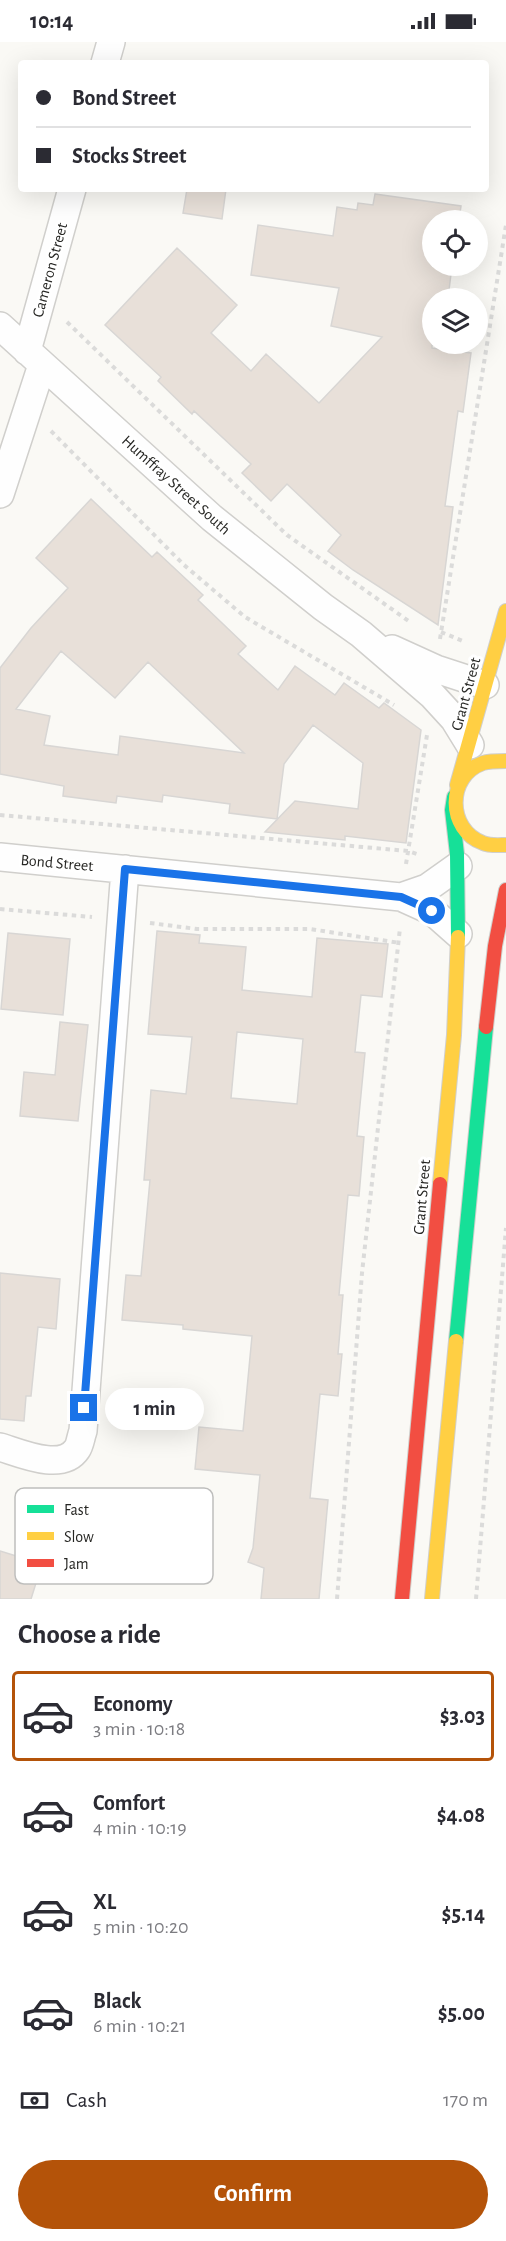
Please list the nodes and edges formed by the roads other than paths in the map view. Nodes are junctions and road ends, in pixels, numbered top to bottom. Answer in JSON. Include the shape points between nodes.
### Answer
{"nodes":[{"id":1,"x":111,"y":42,"type":"edge"},
{"id":2,"x":106,"y":60,"type":"edge"},
{"id":3,"x":71,"y":192,"type":"edge"},
{"id":4,"x":0,"y":326,"type":"edge"},
{"id":5,"x":35,"y":358,"type":"junction"},
{"id":6,"x":0,"y":494,"type":"edge"},
{"id":7,"x":506,"y":611,"type":"edge"},
{"id":8,"x":434,"y":682,"type":"junction"},
{"id":9,"x":490,"y":687,"type":"junction"},
{"id":10,"x":470,"y":746,"type":"junction"},
{"id":11,"x":506,"y":761,"type":"edge"},
{"id":12,"x":456,"y":791,"type":"junction"},
{"id":13,"x":506,"y":845,"type":"edge"},
{"id":14,"x":0,"y":857,"type":"edge"},
{"id":15,"x":458,"y":866,"type":"junction"},
{"id":16,"x":125,"y":869,"type":"junction"},
{"id":17,"x":506,"y":890,"type":"edge"},
{"id":18,"x":401,"y":897,"type":"junction"},
{"id":19,"x":458,"y":934,"type":"junction"},
{"id":20,"x":0,"y":1447,"type":"edge"},
{"id":21,"x":402,"y":1599,"type":"edge"},
{"id":22,"x":432,"y":1599,"type":"edge"}],
"edges":[{"from":1,"to":2,"type":"street"},
{"from":3,"to":5,"type":"street","name":"Cameron Street","via":[[42,298]]},
{"from":4,"to":5,"type":"street","name":"Humffray Street South"},
{"from":5,"to":6,"type":"street","name":"Cameron Street","via":[[27,408]]},
{"from":5,"to":8,"type":"street","name":"Humffray Street South","via":[[237,539],[323,607]]},
{"from":7,"to":9,"type":"main road","name":"Grant Street"},
{"from":8,"to":9,"type":"street","name":"Humffray Street South"},
{"from":8,"to":10,"type":"street","name":"Humffray Street South"},
{"from":9,"to":10,"type":"main road","name":"Grant Street"},
{"from":10,"to":12,"type":"main road","name":"Grant Street"},
{"from":11,"to":12,"type":"main road","via":[[478,764],[469,770]]},
{"from":12,"to":13,"type":"main road","via":[[457,821],[467,834],[480,843]]},
{"from":12,"to":15,"type":"main road","name":"Grant Street","via":[[452,810]]},
{"from":14,"to":16,"type":"street","name":"Bond Street"},
{"from":15,"to":18,"type":"street","name":"Bond Street","via":[[427,888]]},
{"from":15,"to":19,"type":"main road","name":"Grant Street"},
{"from":16,"to":18,"type":"street","name":"Bond Street"},
{"from":16,"to":20,"type":"street","via":[[83,1431],[76,1450],[62,1460]]},
{"from":17,"to":22,"type":"main road","via":[[488,1001]]},
{"from":18,"to":19,"type":"street","name":"Bond Street","via":[[432,911]]},
{"from":19,"to":21,"type":"main road","name":"Grant Street","via":[[454,1035]]}]}
